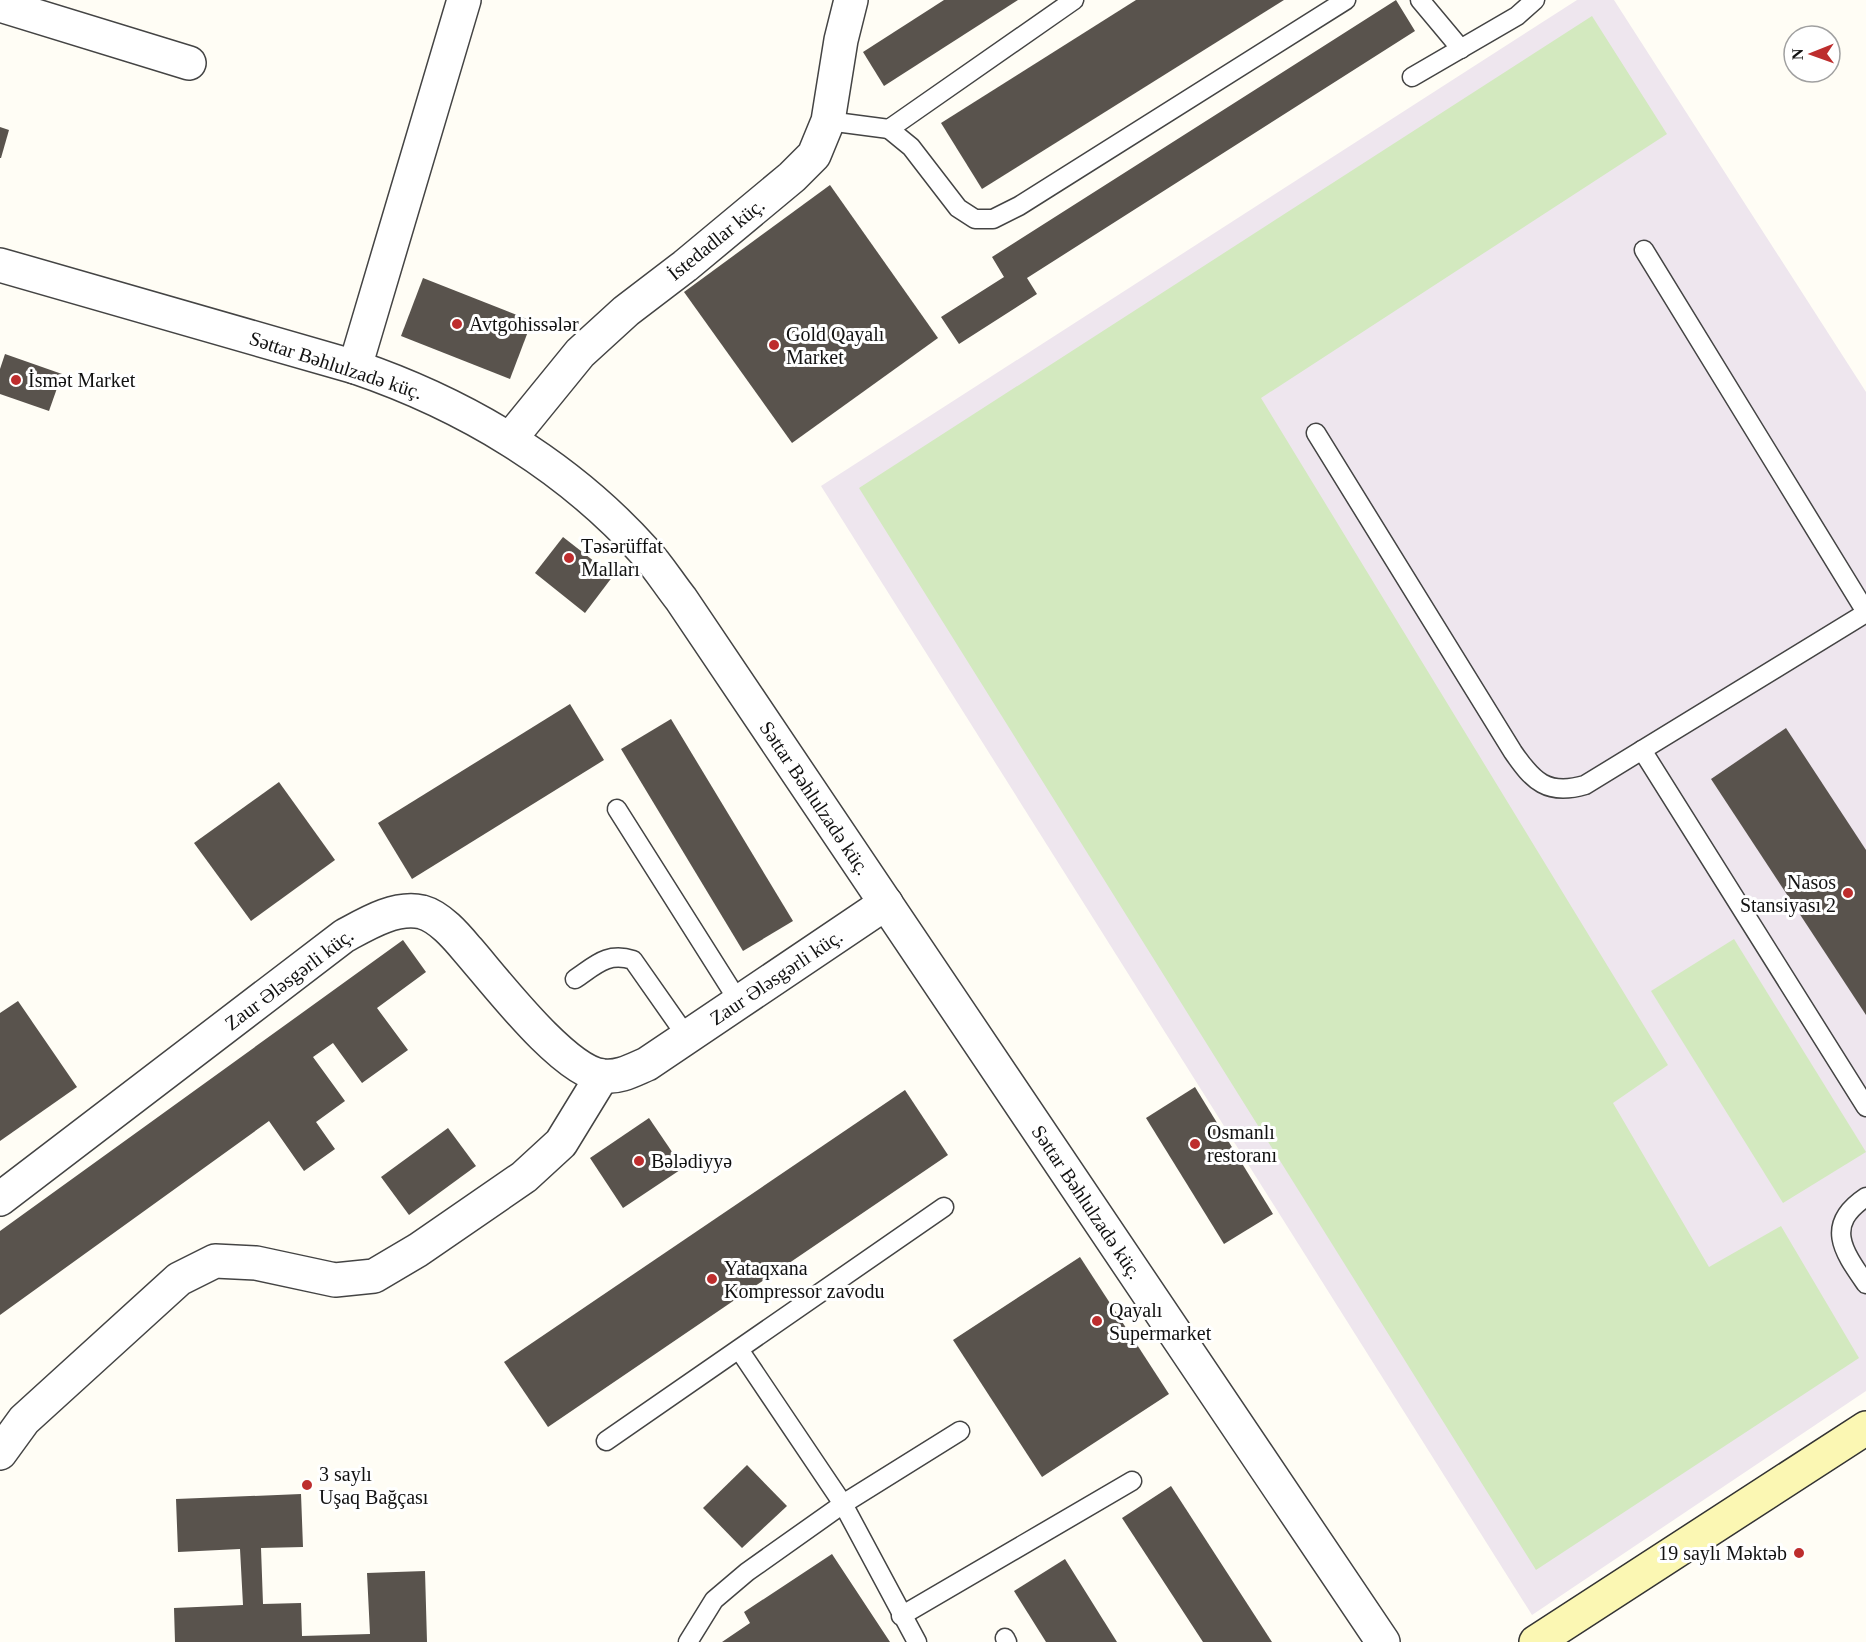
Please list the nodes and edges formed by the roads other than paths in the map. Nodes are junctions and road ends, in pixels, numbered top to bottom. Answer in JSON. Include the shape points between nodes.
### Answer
{"nodes":[{"id":1,"x":464,"y":0,"type":"edge"},
{"id":2,"x":851,"y":0,"type":"edge"},
{"id":3,"x":1074,"y":0,"type":"edge"},
{"id":4,"x":1346,"y":0,"type":"edge"},
{"id":5,"x":1420,"y":0,"type":"edge"},
{"id":6,"x":1535,"y":0,"type":"edge"},
{"id":7,"x":0,"y":5,"type":"edge"},
{"id":8,"x":1461,"y":49,"type":"junction"},
{"id":9,"x":189,"y":63,"type":"dead end"},
{"id":10,"x":1412,"y":77,"type":"dead end"},
{"id":11,"x":828,"y":121,"type":"junction"},
{"id":12,"x":889,"y":129,"type":"junction"},
{"id":13,"x":1644,"y":250,"type":"dead end"},
{"id":14,"x":0,"y":265,"type":"edge"},
{"id":15,"x":354,"y":367,"type":"junction"},
{"id":16,"x":1316,"y":433,"type":"dead end"},
{"id":17,"x":510,"y":439,"type":"junction"},
{"id":18,"x":1866,"y":613,"type":"edge"},
{"id":19,"x":1642,"y":750,"type":"junction"},
{"id":20,"x":617,"y":809,"type":"dead end"},
{"id":21,"x":886,"y":903,"type":"junction"},
{"id":22,"x":575,"y":979,"type":"dead end"},
{"id":23,"x":739,"y":1002,"type":"junction"},
{"id":24,"x":687,"y":1037,"type":"junction"},
{"id":25,"x":602,"y":1076,"type":"junction"},
{"id":26,"x":1866,"y":1107,"type":"edge"},
{"id":27,"x":1866,"y":1197,"type":"edge"},
{"id":28,"x":0,"y":1199,"type":"edge"},
{"id":29,"x":944,"y":1207,"type":"dead end"},
{"id":30,"x":1866,"y":1284,"type":"edge"},
{"id":31,"x":740,"y":1351,"type":"junction"},
{"id":32,"x":1866,"y":1428,"type":"edge"},
{"id":33,"x":960,"y":1431,"type":"dead end"},
{"id":34,"x":606,"y":1441,"type":"dead end"},
{"id":35,"x":0,"y":1453,"type":"edge"},
{"id":36,"x":1132,"y":1481,"type":"dead end"},
{"id":37,"x":843,"y":1504,"type":"junction"},
{"id":38,"x":901,"y":1616,"type":"junction"},
{"id":39,"x":688,"y":1642,"type":"edge"},
{"id":40,"x":916,"y":1642,"type":"edge"},
{"id":41,"x":1383,"y":1642,"type":"edge"},
{"id":42,"x":1536,"y":1642,"type":"edge"}],
"edges":[{"from":1,"to":15,"type":"street"},
{"from":2,"to":11,"type":"street","name":"İstedadlar küç."},
{"from":3,"to":12,"type":"lane"},
{"from":4,"to":12,"type":"lane","via":[[993,219],[975,219],[958,208],[911,147]]},
{"from":5,"to":8,"type":"lane"},
{"from":6,"to":8,"type":"lane","via":[[1517,16]]},
{"from":7,"to":9,"type":"street"},
{"from":8,"to":10,"type":"lane"},
{"from":11,"to":12,"type":"lane"},
{"from":11,"to":17,"type":"street","name":"İstedadlar küç.","via":[[814,155],[792,177],[580,353]]},
{"from":13,"to":18,"type":"lane"},
{"from":14,"to":15,"type":"street","name":"Səttar Bəhlulzadə küç."},
{"from":15,"to":17,"type":"street","name":"Səttar Bəhlulzadə küç.","via":[[408,385]]},
{"from":16,"to":19,"type":"lane","via":[[1527,773],[1544,786],[1566,790],[1585,785]]},
{"from":17,"to":21,"type":"street","name":"Səttar Bəhlulzadə küç.","via":[[562,476],[646,552]]},
{"from":18,"to":19,"type":"lane"},
{"from":19,"to":26,"type":"lane"},
{"from":20,"to":23,"type":"lane"},
{"from":21,"to":23,"type":"street","name":"Zaur Ələsgərli küç."},
{"from":21,"to":41,"type":"street","name":"Səttar Bəhlulzadə küç."},
{"from":22,"to":24,"type":"lane","via":[[606,959],[620,956],[633,960]]},
{"from":23,"to":24,"type":"street","name":"Zaur Ələsgərli küç."},
{"from":24,"to":25,"type":"street","name":"Zaur Ələsgərli küç.","via":[[647,1064],[618,1076]]},
{"from":25,"to":28,"type":"street","name":"Zaur Ələsgərli küç.","via":[[577,1066],[548,1040],[449,929],[422,912],[397,912],[344,936]]},
{"from":25,"to":35,"type":"street","via":[[561,1143],[524,1177],[374,1276],[335,1280],[256,1263],[215,1261],[179,1279],[24,1420]]},
{"from":27,"to":30,"type":"lane","via":[[1854,1205],[1840,1232],[1847,1257]]},
{"from":29,"to":31,"type":"lane"},
{"from":31,"to":34,"type":"lane"},
{"from":31,"to":37,"type":"lane"},
{"from":32,"to":42,"type":"street"},
{"from":33,"to":37,"type":"lane"},
{"from":36,"to":38,"type":"lane"},
{"from":37,"to":38,"type":"lane"},
{"from":37,"to":39,"type":"lane","via":[[714,1600]]},
{"from":38,"to":40,"type":"lane"}]}
